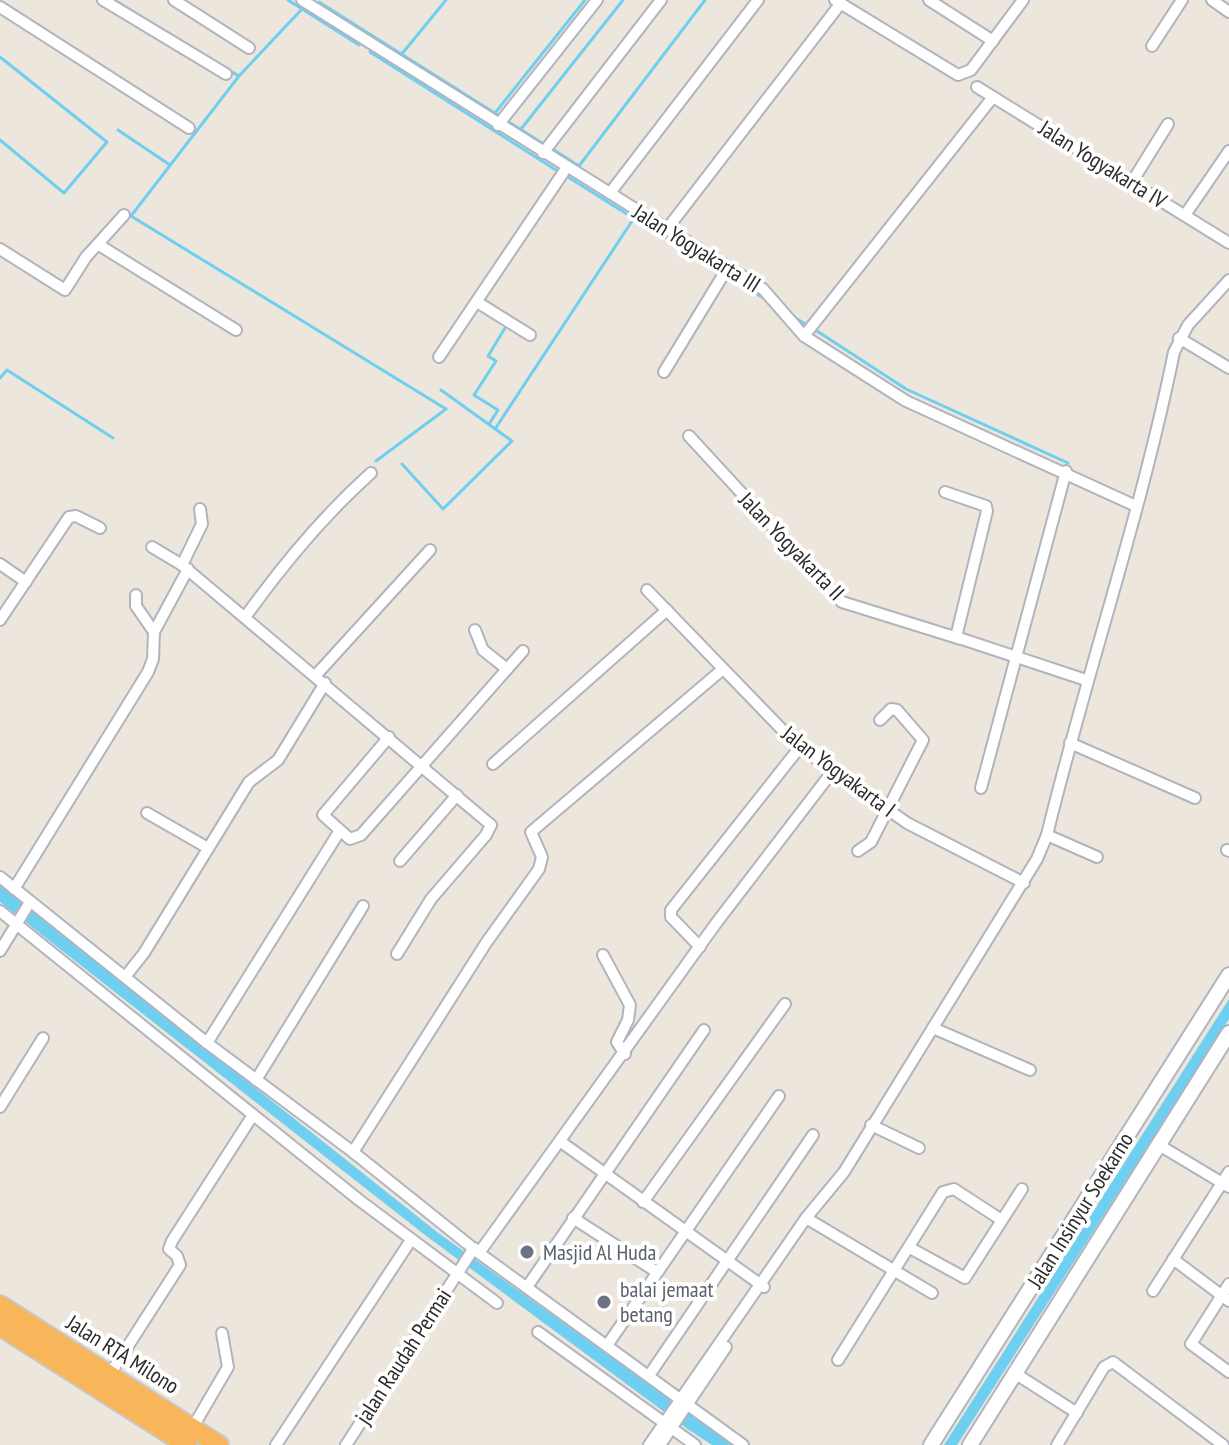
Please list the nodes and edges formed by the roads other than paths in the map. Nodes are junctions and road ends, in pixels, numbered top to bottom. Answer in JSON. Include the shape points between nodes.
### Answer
{"nodes":[{"id":1,"x":103,"y":0,"type":"edge"},
{"id":2,"x":174,"y":0,"type":"edge"},
{"id":3,"x":302,"y":0,"type":"edge"},
{"id":4,"x":597,"y":0,"type":"edge"},
{"id":5,"x":661,"y":0,"type":"edge"},
{"id":6,"x":758,"y":0,"type":"edge"},
{"id":7,"x":929,"y":0,"type":"edge"},
{"id":8,"x":1023,"y":0,"type":"edge"},
{"id":9,"x":1182,"y":0,"type":"edge"},
{"id":10,"x":1212,"y":0,"type":"edge"},
{"id":11,"x":838,"y":2,"type":"edge"},
{"id":12,"x":0,"y":7,"type":"edge"},
{"id":13,"x":1229,"y":12,"type":"edge"},
{"id":14,"x":993,"y":41,"type":"junction"},
{"id":15,"x":1152,"y":46,"type":"dead end"},
{"id":16,"x":249,"y":48,"type":"dead end"},
{"id":17,"x":226,"y":74,"type":"dead end"},
{"id":18,"x":977,"y":87,"type":"dead end"},
{"id":19,"x":993,"y":97,"type":"junction"},
{"id":20,"x":1168,"y":124,"type":"dead end"},
{"id":21,"x":498,"y":125,"type":"junction"},
{"id":22,"x":189,"y":128,"type":"dead end"},
{"id":23,"x":1229,"y":151,"type":"edge"},
{"id":24,"x":543,"y":153,"type":"junction"},
{"id":25,"x":567,"y":167,"type":"junction"},
{"id":26,"x":1132,"y":182,"type":"junction"},
{"id":27,"x":610,"y":193,"type":"junction"},
{"id":28,"x":124,"y":215,"type":"dead end"},
{"id":29,"x":1185,"y":215,"type":"junction"},
{"id":30,"x":667,"y":229,"type":"junction"},
{"id":31,"x":1229,"y":243,"type":"edge"},
{"id":32,"x":99,"y":245,"type":"junction"},
{"id":33,"x":0,"y":249,"type":"edge"},
{"id":34,"x":728,"y":267,"type":"junction"},
{"id":35,"x":1229,"y":280,"type":"edge"},
{"id":36,"x":477,"y":302,"type":"junction"},
{"id":37,"x":236,"y":330,"type":"dead end"},
{"id":38,"x":530,"y":335,"type":"dead end"},
{"id":39,"x":804,"y":336,"type":"junction"},
{"id":40,"x":1179,"y":338,"type":"junction"},
{"id":41,"x":439,"y":357,"type":"dead end"},
{"id":42,"x":1229,"y":368,"type":"edge"},
{"id":43,"x":664,"y":372,"type":"dead end"},
{"id":44,"x":689,"y":436,"type":"dead end"},
{"id":45,"x":1066,"y":471,"type":"junction"},
{"id":46,"x":371,"y":473,"type":"dead end"},
{"id":47,"x":945,"y":492,"type":"dead end"},
{"id":48,"x":1136,"y":506,"type":"junction"},
{"id":49,"x":200,"y":509,"type":"dead end"},
{"id":50,"x":100,"y":528,"type":"dead end"},
{"id":51,"x":152,"y":547,"type":"dead end"},
{"id":52,"x":430,"y":550,"type":"dead end"},
{"id":53,"x":0,"y":564,"type":"edge"},
{"id":54,"x":185,"y":567,"type":"junction"},
{"id":55,"x":26,"y":582,"type":"junction"},
{"id":56,"x":647,"y":590,"type":"dead end"},
{"id":57,"x":136,"y":595,"type":"dead end"},
{"id":58,"x":667,"y":610,"type":"junction"},
{"id":59,"x":246,"y":616,"type":"junction"},
{"id":60,"x":0,"y":620,"type":"edge"},
{"id":61,"x":475,"y":630,"type":"dead end"},
{"id":62,"x":154,"y":632,"type":"junction"},
{"id":63,"x":961,"y":639,"type":"junction"},
{"id":64,"x":523,"y":651,"type":"dead end"},
{"id":65,"x":1015,"y":659,"type":"junction"},
{"id":66,"x":507,"y":669,"type":"junction"},
{"id":67,"x":723,"y":669,"type":"junction"},
{"id":68,"x":321,"y":679,"type":"junction"},
{"id":69,"x":1086,"y":680,"type":"junction"},
{"id":70,"x":880,"y":720,"type":"dead end"},
{"id":71,"x":389,"y":737,"type":"junction"},
{"id":72,"x":1070,"y":743,"type":"junction"},
{"id":73,"x":800,"y":747,"type":"junction"},
{"id":74,"x":422,"y":764,"type":"junction"},
{"id":75,"x":493,"y":764,"type":"dead end"},
{"id":76,"x":832,"y":772,"type":"junction"},
{"id":77,"x":981,"y":788,"type":"dead end"},
{"id":78,"x":457,"y":795,"type":"junction"},
{"id":79,"x":1195,"y":798,"type":"dead end"},
{"id":80,"x":888,"y":810,"type":"junction"},
{"id":81,"x":147,"y":813,"type":"dead end"},
{"id":82,"x":339,"y":832,"type":"junction"},
{"id":83,"x":1047,"y":835,"type":"junction"},
{"id":84,"x":208,"y":848,"type":"junction"},
{"id":85,"x":858,"y":851,"type":"dead end"},
{"id":86,"x":1097,"y":857,"type":"dead end"},
{"id":87,"x":400,"y":861,"type":"dead end"},
{"id":88,"x":0,"y":877,"type":"edge"},
{"id":89,"x":1024,"y":883,"type":"junction"},
{"id":90,"x":14,"y":889,"type":"junction"},
{"id":91,"x":363,"y":906,"type":"dead end"},
{"id":92,"x":0,"y":911,"type":"edge"},
{"id":93,"x":23,"y":913,"type":"junction"},
{"id":94,"x":700,"y":947,"type":"junction"},
{"id":95,"x":0,"y":951,"type":"edge"},
{"id":96,"x":397,"y":954,"type":"dead end"},
{"id":97,"x":603,"y":955,"type":"dead end"},
{"id":98,"x":1229,"y":975,"type":"edge"},
{"id":99,"x":125,"y":977,"type":"junction"},
{"id":100,"x":785,"y":1004,"type":"dead end"},
{"id":101,"x":933,"y":1028,"type":"junction"},
{"id":102,"x":704,"y":1030,"type":"dead end"},
{"id":103,"x":1229,"y":1033,"type":"edge"},
{"id":104,"x":43,"y":1038,"type":"dead end"},
{"id":105,"x":207,"y":1043,"type":"junction"},
{"id":106,"x":625,"y":1054,"type":"junction"},
{"id":107,"x":1030,"y":1070,"type":"dead end"},
{"id":108,"x":256,"y":1080,"type":"junction"},
{"id":109,"x":779,"y":1096,"type":"dead end"},
{"id":110,"x":0,"y":1107,"type":"edge"},
{"id":111,"x":253,"y":1115,"type":"junction"},
{"id":112,"x":871,"y":1125,"type":"junction"},
{"id":113,"x":813,"y":1135,"type":"dead end"},
{"id":114,"x":561,"y":1142,"type":"junction"},
{"id":115,"x":1159,"y":1145,"type":"junction"},
{"id":116,"x":919,"y":1148,"type":"dead end"},
{"id":117,"x":353,"y":1152,"type":"junction"},
{"id":118,"x":1229,"y":1172,"type":"edge"},
{"id":119,"x":603,"y":1173,"type":"junction"},
{"id":120,"x":1226,"y":1185,"type":"edge"},
{"id":121,"x":1022,"y":1189,"type":"dead end"},
{"id":122,"x":643,"y":1202,"type":"junction"},
{"id":123,"x":573,"y":1218,"type":"junction"},
{"id":124,"x":809,"y":1219,"type":"junction"},
{"id":125,"x":1000,"y":1219,"type":"junction"},
{"id":126,"x":684,"y":1232,"type":"junction"},
{"id":127,"x":411,"y":1240,"type":"junction"},
{"id":128,"x":910,"y":1248,"type":"junction"},
{"id":129,"x":474,"y":1252,"type":"junction"},
{"id":130,"x":1173,"y":1259,"type":"junction"},
{"id":131,"x":726,"y":1262,"type":"junction"},
{"id":132,"x":459,"y":1271,"type":"junction"},
{"id":133,"x":657,"y":1272,"type":"junction"},
{"id":134,"x":896,"y":1272,"type":"junction"},
{"id":135,"x":1229,"y":1284,"type":"edge"},
{"id":136,"x":763,"y":1286,"type":"junction"},
{"id":137,"x":527,"y":1287,"type":"junction"},
{"id":138,"x":1153,"y":1291,"type":"dead end"},
{"id":139,"x":932,"y":1293,"type":"dead end"},
{"id":140,"x":1226,"y":1298,"type":"edge"},
{"id":141,"x":497,"y":1303,"type":"dead end"},
{"id":142,"x":0,"y":1305,"type":"edge"},
{"id":143,"x":0,"y":1326,"type":"edge"},
{"id":144,"x":538,"y":1332,"type":"dead end"},
{"id":145,"x":222,"y":1333,"type":"dead end"},
{"id":146,"x":608,"y":1344,"type":"junction"},
{"id":147,"x":838,"y":1360,"type":"dead end"},
{"id":148,"x":1229,"y":1372,"type":"edge"},
{"id":149,"x":110,"y":1374,"type":"junction"},
{"id":150,"x":650,"y":1374,"type":"junction"},
{"id":151,"x":1016,"y":1374,"type":"junction"},
{"id":152,"x":680,"y":1405,"type":"junction"},
{"id":153,"x":1077,"y":1413,"type":"junction"},
{"id":154,"x":668,"y":1424,"type":"junction"},
{"id":155,"x":1207,"y":1433,"type":"junction"},
{"id":156,"x":190,"y":1436,"type":"edge"},
{"id":157,"x":219,"y":1445,"type":"edge"},
{"id":158,"x":276,"y":1445,"type":"edge"},
{"id":159,"x":346,"y":1445,"type":"edge"},
{"id":160,"x":649,"y":1445,"type":"edge"},
{"id":161,"x":660,"y":1445,"type":"edge"},
{"id":162,"x":695,"y":1445,"type":"edge"},
{"id":163,"x":743,"y":1445,"type":"edge"},
{"id":164,"x":931,"y":1445,"type":"edge"},
{"id":165,"x":970,"y":1445,"type":"edge"},
{"id":166,"x":1057,"y":1445,"type":"edge"},
{"id":167,"x":1199,"y":1445,"type":"edge"},
{"id":168,"x":1223,"y":1445,"type":"edge"}],
"edges":[{"from":1,"to":17,"type":"street"},
{"from":2,"to":16,"type":"street"},
{"from":3,"to":21,"type":"street","name":"Jalan Yogyakarta III"},
{"from":4,"to":21,"type":"street"},
{"from":5,"to":24,"type":"street"},
{"from":6,"to":27,"type":"street"},
{"from":7,"to":14,"type":"street"},
{"from":8,"to":14,"type":"street"},
{"from":9,"to":15,"type":"street"},
{"from":10,"to":13,"type":"street"},
{"from":11,"to":14,"type":"street","via":[[953,74],[971,70]]},
{"from":11,"to":30,"type":"street"},
{"from":12,"to":22,"type":"street"},
{"from":18,"to":19,"type":"street","name":"Jalan Yogyakarta IV"},
{"from":19,"to":26,"type":"street","name":"Jalan Yogyakarta IV"},
{"from":19,"to":39,"type":"street"},
{"from":20,"to":26,"type":"street"},
{"from":21,"to":24,"type":"street","name":"Jalan Yogyakarta III"},
{"from":23,"to":29,"type":"street"},
{"from":24,"to":25,"type":"street","name":"Jalan Yogyakarta III"},
{"from":25,"to":27,"type":"street","name":"Jalan Yogyakarta III"},
{"from":25,"to":36,"type":"street"},
{"from":26,"to":29,"type":"street","name":"Jalan Yogyakarta IV"},
{"from":27,"to":30,"type":"street","name":"Jalan Yogyakarta III"},
{"from":28,"to":32,"type":"street"},
{"from":29,"to":31,"type":"street","name":"Jalan Yogyakarta IV"},
{"from":30,"to":34,"type":"street","name":"Jalan Yogyakarta III"},
{"from":32,"to":33,"type":"street","via":[[65,290]]},
{"from":32,"to":37,"type":"street"},
{"from":34,"to":39,"type":"street","name":"Jalan Yogyakarta III","via":[[771,296]]},
{"from":34,"to":43,"type":"street"},
{"from":35,"to":40,"type":"street"},
{"from":36,"to":38,"type":"street"},
{"from":36,"to":41,"type":"street"},
{"from":39,"to":45,"type":"street","name":"Jalan Yogyakarta III","via":[[906,401]]},
{"from":40,"to":42,"type":"street"},
{"from":40,"to":48,"type":"street"},
{"from":44,"to":63,"type":"street","name":"Jalan Yogyakarta II","via":[[842,602]]},
{"from":45,"to":48,"type":"street","name":"Jalan Yogyakarta III"},
{"from":45,"to":65,"type":"street"},
{"from":46,"to":59,"type":"street","via":[[295,549]]},
{"from":47,"to":63,"type":"street","via":[[986,506],[987,511],[956,633]]},
{"from":48,"to":69,"type":"street"},
{"from":49,"to":54,"type":"street","via":[[202,524]]},
{"from":50,"to":55,"type":"street","via":[[69,517]]},
{"from":51,"to":54,"type":"street"},
{"from":52,"to":68,"type":"street"},
{"from":53,"to":55,"type":"street"},
{"from":54,"to":59,"type":"street"},
{"from":54,"to":62,"type":"street"},
{"from":55,"to":60,"type":"street"},
{"from":56,"to":58,"type":"street","name":"Jalan Yogyakarta I"},
{"from":57,"to":62,"type":"street","via":[[136,606]]},
{"from":58,"to":67,"type":"street","name":"Jalan Yogyakarta I"},
{"from":58,"to":75,"type":"street"},
{"from":59,"to":68,"type":"street"},
{"from":61,"to":66,"type":"street","via":[[483,650]]},
{"from":62,"to":90,"type":"street","via":[[148,672]]},
{"from":63,"to":65,"type":"street","name":"Jalan Yogyakarta II"},
{"from":64,"to":66,"type":"street"},
{"from":65,"to":69,"type":"street","name":"Jalan Yogyakarta II"},
{"from":65,"to":77,"type":"street"},
{"from":66,"to":74,"type":"street"},
{"from":67,"to":73,"type":"street","name":"Jalan Yogyakarta I"},
{"from":67,"to":117,"type":"street","via":[[531,832],[542,857],[539,869]]},
{"from":68,"to":71,"type":"street"},
{"from":68,"to":84,"type":"street","via":[[278,760],[249,782]]},
{"from":69,"to":72,"type":"street"},
{"from":70,"to":80,"type":"street","via":[[897,710],[923,740]]},
{"from":71,"to":74,"type":"street"},
{"from":71,"to":82,"type":"street","via":[[324,812],[323,819]]},
{"from":72,"to":79,"type":"street"},
{"from":72,"to":83,"type":"street"},
{"from":73,"to":76,"type":"street","name":"Jalan Yogyakarta I"},
{"from":73,"to":94,"type":"street","via":[[671,910],[671,917]]},
{"from":74,"to":78,"type":"street"},
{"from":74,"to":82,"type":"street","via":[[361,835],[350,839]]},
{"from":76,"to":80,"type":"street","name":"Jalan Yogyakarta I"},
{"from":76,"to":94,"type":"street","name":"jalan Raudah Permai"},
{"from":78,"to":87,"type":"street"},
{"from":78,"to":96,"type":"street","via":[[490,823],[490,830],[431,899]]},
{"from":80,"to":85,"type":"street","via":[[871,842]]},
{"from":80,"to":89,"type":"street","name":"Jalan Yogyakarta I"},
{"from":81,"to":84,"type":"street"},
{"from":82,"to":105,"type":"street"},
{"from":83,"to":86,"type":"street"},
{"from":83,"to":89,"type":"street"},
{"from":84,"to":99,"type":"street"},
{"from":88,"to":90,"type":"street"},
{"from":89,"to":101,"type":"street"},
{"from":90,"to":93,"type":"street"},
{"from":91,"to":108,"type":"street"},
{"from":92,"to":93,"type":"street"},
{"from":93,"to":95,"type":"street"},
{"from":93,"to":99,"type":"street"},
{"from":93,"to":111,"type":"street"},
{"from":94,"to":106,"type":"street","name":"jalan Raudah Permai"},
{"from":97,"to":106,"type":"street","via":[[630,1005],[617,1042]]},
{"from":98,"to":164,"type":"street","name":"Jalan Insinyur Soekarno"},
{"from":99,"to":105,"type":"street"},
{"from":100,"to":122,"type":"street"},
{"from":101,"to":107,"type":"street"},
{"from":101,"to":112,"type":"street"},
{"from":102,"to":119,"type":"street"},
{"from":103,"to":115,"type":"street","name":"Jalan Insinyur Soekarno"},
{"from":104,"to":110,"type":"street"},
{"from":105,"to":108,"type":"street"},
{"from":106,"to":114,"type":"street","name":"jalan Raudah Permai"},
{"from":108,"to":117,"type":"street"},
{"from":109,"to":126,"type":"street"},
{"from":111,"to":127,"type":"street"},
{"from":111,"to":149,"type":"street","via":[[172,1241],[169,1249],[181,1261]]},
{"from":112,"to":116,"type":"street"},
{"from":112,"to":124,"type":"street"},
{"from":113,"to":131,"type":"street"},
{"from":114,"to":119,"type":"street"},
{"from":114,"to":129,"type":"street","name":"jalan Raudah Permai"},
{"from":115,"to":120,"type":"street"},
{"from":115,"to":151,"type":"street","name":"Jalan Insinyur Soekarno"},
{"from":117,"to":129,"type":"street"},
{"from":118,"to":120,"type":"street"},
{"from":119,"to":122,"type":"street"},
{"from":119,"to":123,"type":"street"},
{"from":120,"to":130,"type":"street"},
{"from":121,"to":125,"type":"street"},
{"from":122,"to":126,"type":"street"},
{"from":123,"to":133,"type":"street"},
{"from":123,"to":137,"type":"street"},
{"from":124,"to":134,"type":"street"},
{"from":124,"to":136,"type":"street"},
{"from":125,"to":128,"type":"street","via":[[965,1278]]},
{"from":125,"to":128,"type":"street","via":[[950,1188]]},
{"from":126,"to":131,"type":"street"},
{"from":126,"to":133,"type":"street"},
{"from":127,"to":132,"type":"street"},
{"from":127,"to":158,"type":"street"},
{"from":128,"to":134,"type":"street"},
{"from":129,"to":132,"type":"street","name":"jalan Raudah Permai"},
{"from":129,"to":137,"type":"street"},
{"from":130,"to":138,"type":"street"},
{"from":130,"to":140,"type":"street"},
{"from":131,"to":136,"type":"street"},
{"from":131,"to":150,"type":"street"},
{"from":132,"to":141,"type":"street"},
{"from":132,"to":159,"type":"street","name":"jalan Raudah Permai"},
{"from":133,"to":146,"type":"street"},
{"from":134,"to":139,"type":"street"},
{"from":134,"to":147,"type":"street"},
{"from":135,"to":140,"type":"street"},
{"from":136,"to":152,"type":"street"},
{"from":137,"to":146,"type":"street"},
{"from":140,"to":148,"type":"street","via":[[1191,1344]]},
{"from":142,"to":149,"type":"highway","name":"Jalan RTA Milono"},
{"from":143,"to":156,"type":"highway","name":"Jalan RTA Milono"},
{"from":144,"to":154,"type":"street"},
{"from":145,"to":156,"type":"street","via":[[228,1367]]},
{"from":146,"to":150,"type":"street"},
{"from":149,"to":156,"type":"highway","name":"Jalan RTA Milono"},
{"from":150,"to":152,"type":"street"},
{"from":151,"to":153,"type":"street"},
{"from":151,"to":165,"type":"street","name":"Jalan Insinyur Soekarno"},
{"from":152,"to":154,"type":"street"},
{"from":152,"to":163,"type":"street"},
{"from":153,"to":155,"type":"street","via":[[1104,1367],[1113,1362]]},
{"from":153,"to":166,"type":"street"},
{"from":154,"to":160,"type":"street"},
{"from":154,"to":161,"type":"street"},
{"from":154,"to":162,"type":"street"},
{"from":155,"to":167,"type":"street"},
{"from":155,"to":168,"type":"street"},
{"from":156,"to":157,"type":"highway","name":"Jalan RTA Milono"}]}
